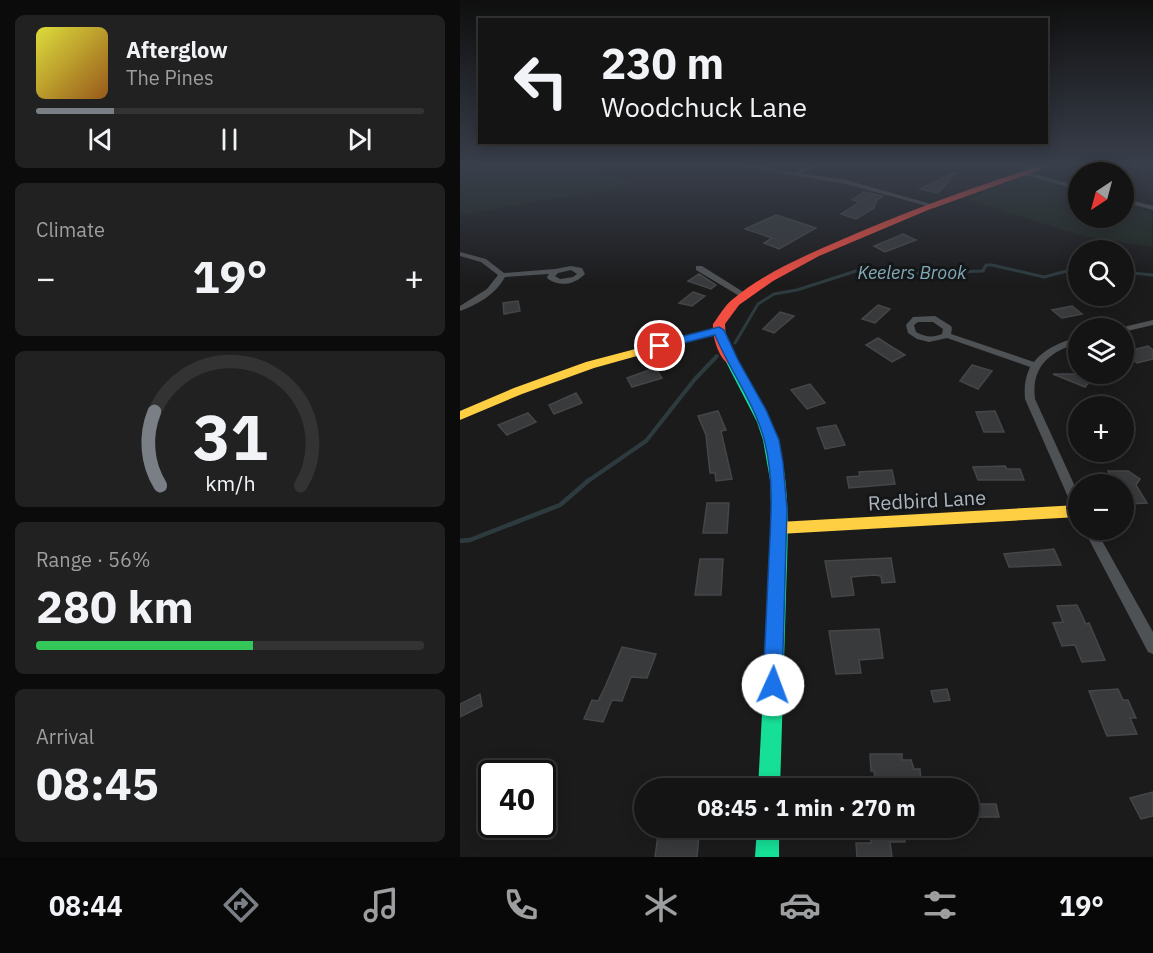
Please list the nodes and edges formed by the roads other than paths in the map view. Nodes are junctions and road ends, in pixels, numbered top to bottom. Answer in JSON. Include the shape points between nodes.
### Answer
{"nodes":[{"id":1,"x":928,"y":204,"type":"edge"},
{"id":2,"x":940,"y":204,"type":"edge"},
{"id":3,"x":1138,"y":204,"type":"edge"},
{"id":4,"x":935,"y":206,"type":"junction"},
{"id":5,"x":1153,"y":208,"type":"edge"},
{"id":6,"x":460,"y":254,"type":"edge"},
{"id":7,"x":699,"y":268,"type":"dead end"},
{"id":8,"x":555,"y":271,"type":"dead end"},
{"id":9,"x":502,"y":275,"type":"junction"},
{"id":10,"x":744,"y":295,"type":"junction"},
{"id":11,"x":460,"y":309,"type":"edge"},
{"id":12,"x":1153,"y":322,"type":"edge"},
{"id":13,"x":1134,"y":326,"type":"edge"},
{"id":14,"x":719,"y":330,"type":"junction"},
{"id":15,"x":946,"y":335,"type":"dead end"},
{"id":16,"x":1068,"y":344,"type":"edge"},
{"id":17,"x":1035,"y":366,"type":"junction"},
{"id":18,"x":460,"y":416,"type":"edge"},
{"id":19,"x":1068,"y":484,"type":"edge"},
{"id":20,"x":1068,"y":512,"type":"edge"},
{"id":21,"x":779,"y":528,"type":"junction"},
{"id":22,"x":1095,"y":540,"type":"edge"},
{"id":23,"x":1153,"y":647,"type":"edge"},
{"id":24,"x":769,"y":778,"type":"edge"},
{"id":25,"x":768,"y":838,"type":"edge"},
{"id":26,"x":767,"y":857,"type":"edge"}],
"edges":[{"from":1,"to":4,"type":"street"},
{"from":2,"to":4,"type":"street"},
{"from":3,"to":5,"type":"street"},
{"from":4,"to":10,"type":"street","via":[[816,254]]},
{"from":6,"to":9,"type":"street","via":[[493,264]]},
{"from":7,"to":10,"type":"street"},
{"from":8,"to":9,"type":"street"},
{"from":9,"to":11,"type":"street","via":[[481,298]]},
{"from":10,"to":14,"type":"street","via":[[726,310]]},
{"from":12,"to":13,"type":"street"},
{"from":14,"to":18,"type":"street","via":[[590,365]]},
{"from":14,"to":21,"type":"street","via":[[772,440]]},
{"from":15,"to":17,"type":"street"},
{"from":16,"to":17,"type":"street","via":[[1054,349]]},
{"from":17,"to":19,"type":"street","via":[[1028,389],[1030,399]]},
{"from":20,"to":21,"type":"street","name":"Redbird Lane"},
{"from":21,"to":24,"type":"street"},
{"from":22,"to":23,"type":"street"},
{"from":25,"to":26,"type":"street"}]}
